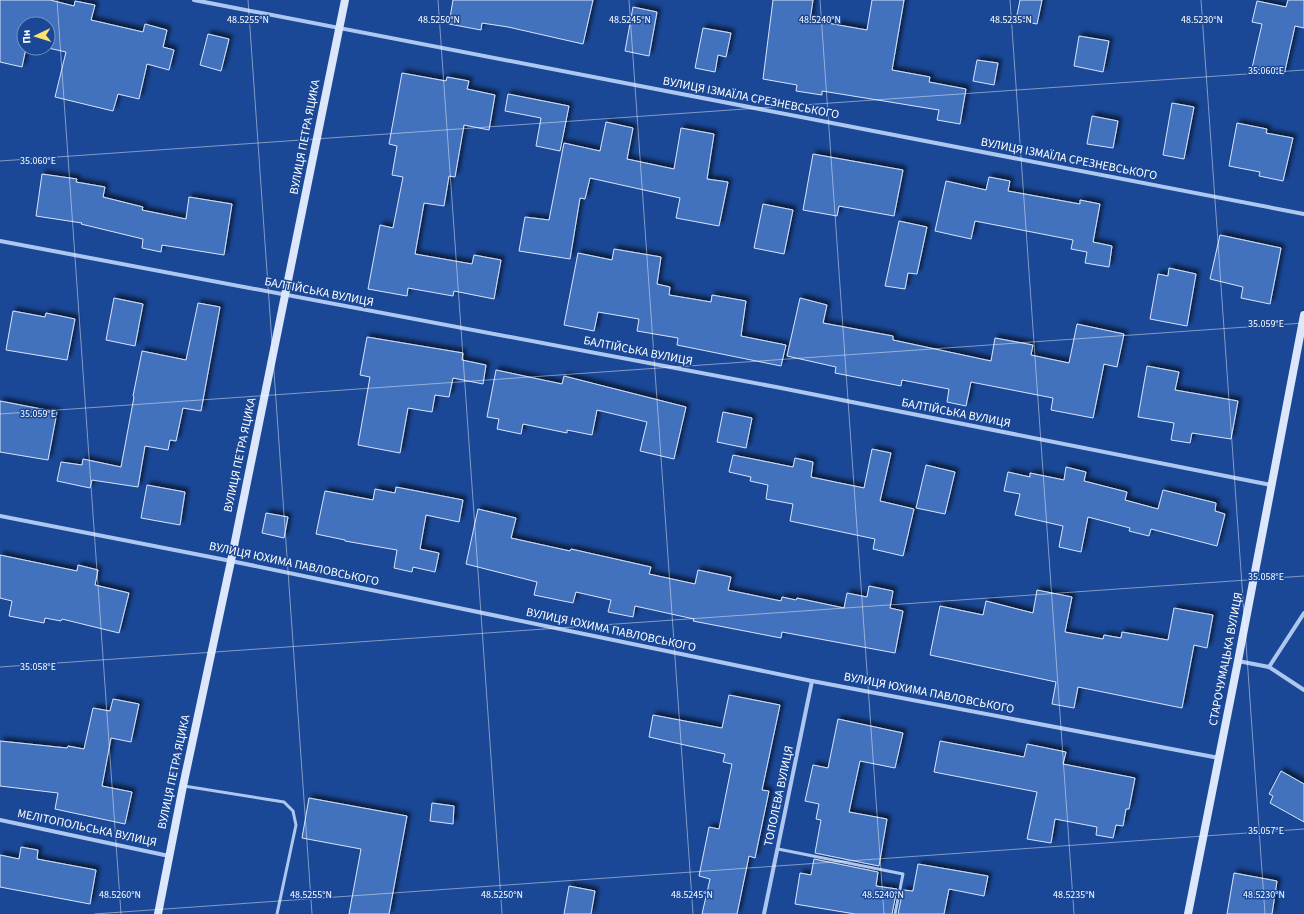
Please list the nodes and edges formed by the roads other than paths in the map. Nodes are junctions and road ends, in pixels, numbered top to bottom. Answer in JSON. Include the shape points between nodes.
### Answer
{"nodes":[{"id":1,"x":194,"y":0,"type":"edge"},
{"id":2,"x":345,"y":0,"type":"edge"},
{"id":3,"x":339,"y":29,"type":"junction"},
{"id":4,"x":1304,"y":214,"type":"edge"},
{"id":5,"x":0,"y":241,"type":"edge"},
{"id":6,"x":286,"y":296,"type":"junction"},
{"id":7,"x":1304,"y":315,"type":"edge"},
{"id":8,"x":1271,"y":485,"type":"junction"},
{"id":9,"x":0,"y":516,"type":"edge"},
{"id":10,"x":231,"y":561,"type":"junction"},
{"id":11,"x":1304,"y":613,"type":"edge"},
{"id":12,"x":1238,"y":662,"type":"junction"},
{"id":13,"x":1269,"y":667,"type":"junction"},
{"id":14,"x":812,"y":681,"type":"junction"},
{"id":15,"x":1304,"y":690,"type":"edge"},
{"id":16,"x":1219,"y":758,"type":"junction"},
{"id":17,"x":183,"y":786,"type":"junction"},
{"id":18,"x":0,"y":820,"type":"edge"},
{"id":19,"x":778,"y":849,"type":"junction"},
{"id":20,"x":169,"y":856,"type":"junction"},
{"id":21,"x":158,"y":914,"type":"edge"},
{"id":22,"x":277,"y":914,"type":"edge"},
{"id":23,"x":764,"y":914,"type":"edge"},
{"id":24,"x":895,"y":914,"type":"edge"},
{"id":25,"x":1188,"y":914,"type":"edge"}],
"edges":[{"from":1,"to":3,"type":"street","name":"ВУЛИЦЯ ІЗМАЇЛА СРЕЗНЕВСЬКОГО"},
{"from":2,"to":3,"type":"street","name":"ВУЛИЦЯ ПЕТРА ЯЦИКА"},
{"from":3,"to":4,"type":"street","name":"ВУЛИЦЯ ІЗМАЇЛА СРЕЗНЕВСЬКОГО"},
{"from":3,"to":6,"type":"street","name":"ВУЛИЦЯ ПЕТРА ЯЦИКА"},
{"from":5,"to":6,"type":"street","name":"БАЛТІЙСЬКА ВУЛИЦЯ"},
{"from":6,"to":8,"type":"street","name":"БАЛТІЙСЬКА ВУЛИЦЯ","via":[[776,387]]},
{"from":6,"to":10,"type":"street","name":"ВУЛИЦЯ ПЕТРА ЯЦИКА"},
{"from":7,"to":8,"type":"street","name":"СТАРОЧУМАЦЬКА ВУЛИЦЯ"},
{"from":8,"to":12,"type":"street","name":"СТАРОЧУМАЦЬКА ВУЛИЦЯ"},
{"from":9,"to":10,"type":"street","name":"ВУЛИЦЯ ЮХИМА ПАВЛОВСЬКОГО"},
{"from":10,"to":14,"type":"street","name":"ВУЛИЦЯ ЮХИМА ПАВЛОВСЬКОГО"},
{"from":10,"to":17,"type":"street","name":"ВУЛИЦЯ ПЕТРА ЯЦИКА"},
{"from":11,"to":13,"type":"street"},
{"from":12,"to":13,"type":"street"},
{"from":12,"to":16,"type":"street","name":"СТАРОЧУМАЦЬКА ВУЛИЦЯ"},
{"from":13,"to":15,"type":"street"},
{"from":14,"to":16,"type":"street","name":"ВУЛИЦЯ ЮХИМА ПАВЛОВСЬКОГО"},
{"from":14,"to":19,"type":"street","name":"ТОПОЛЕВА ВУЛИЦЯ"},
{"from":16,"to":25,"type":"street","name":"СТАРОЧУМАЦЬКА ВУЛИЦЯ"},
{"from":17,"to":20,"type":"street","name":"ВУЛИЦЯ ПЕТРА ЯЦИКА"},
{"from":17,"to":22,"type":"lane","via":[[284,802],[293,811],[296,825]]},
{"from":18,"to":20,"type":"street","name":"МЕЛІТОПОЛЬСЬКА ВУЛИЦЯ"},
{"from":19,"to":23,"type":"street","name":"ТОПОЛЕВА ВУЛИЦЯ"},
{"from":19,"to":24,"type":"lane","via":[[902,874]]},
{"from":20,"to":21,"type":"street","name":"ВУЛИЦЯ ПЕТРА ЯЦИКА"}]}
